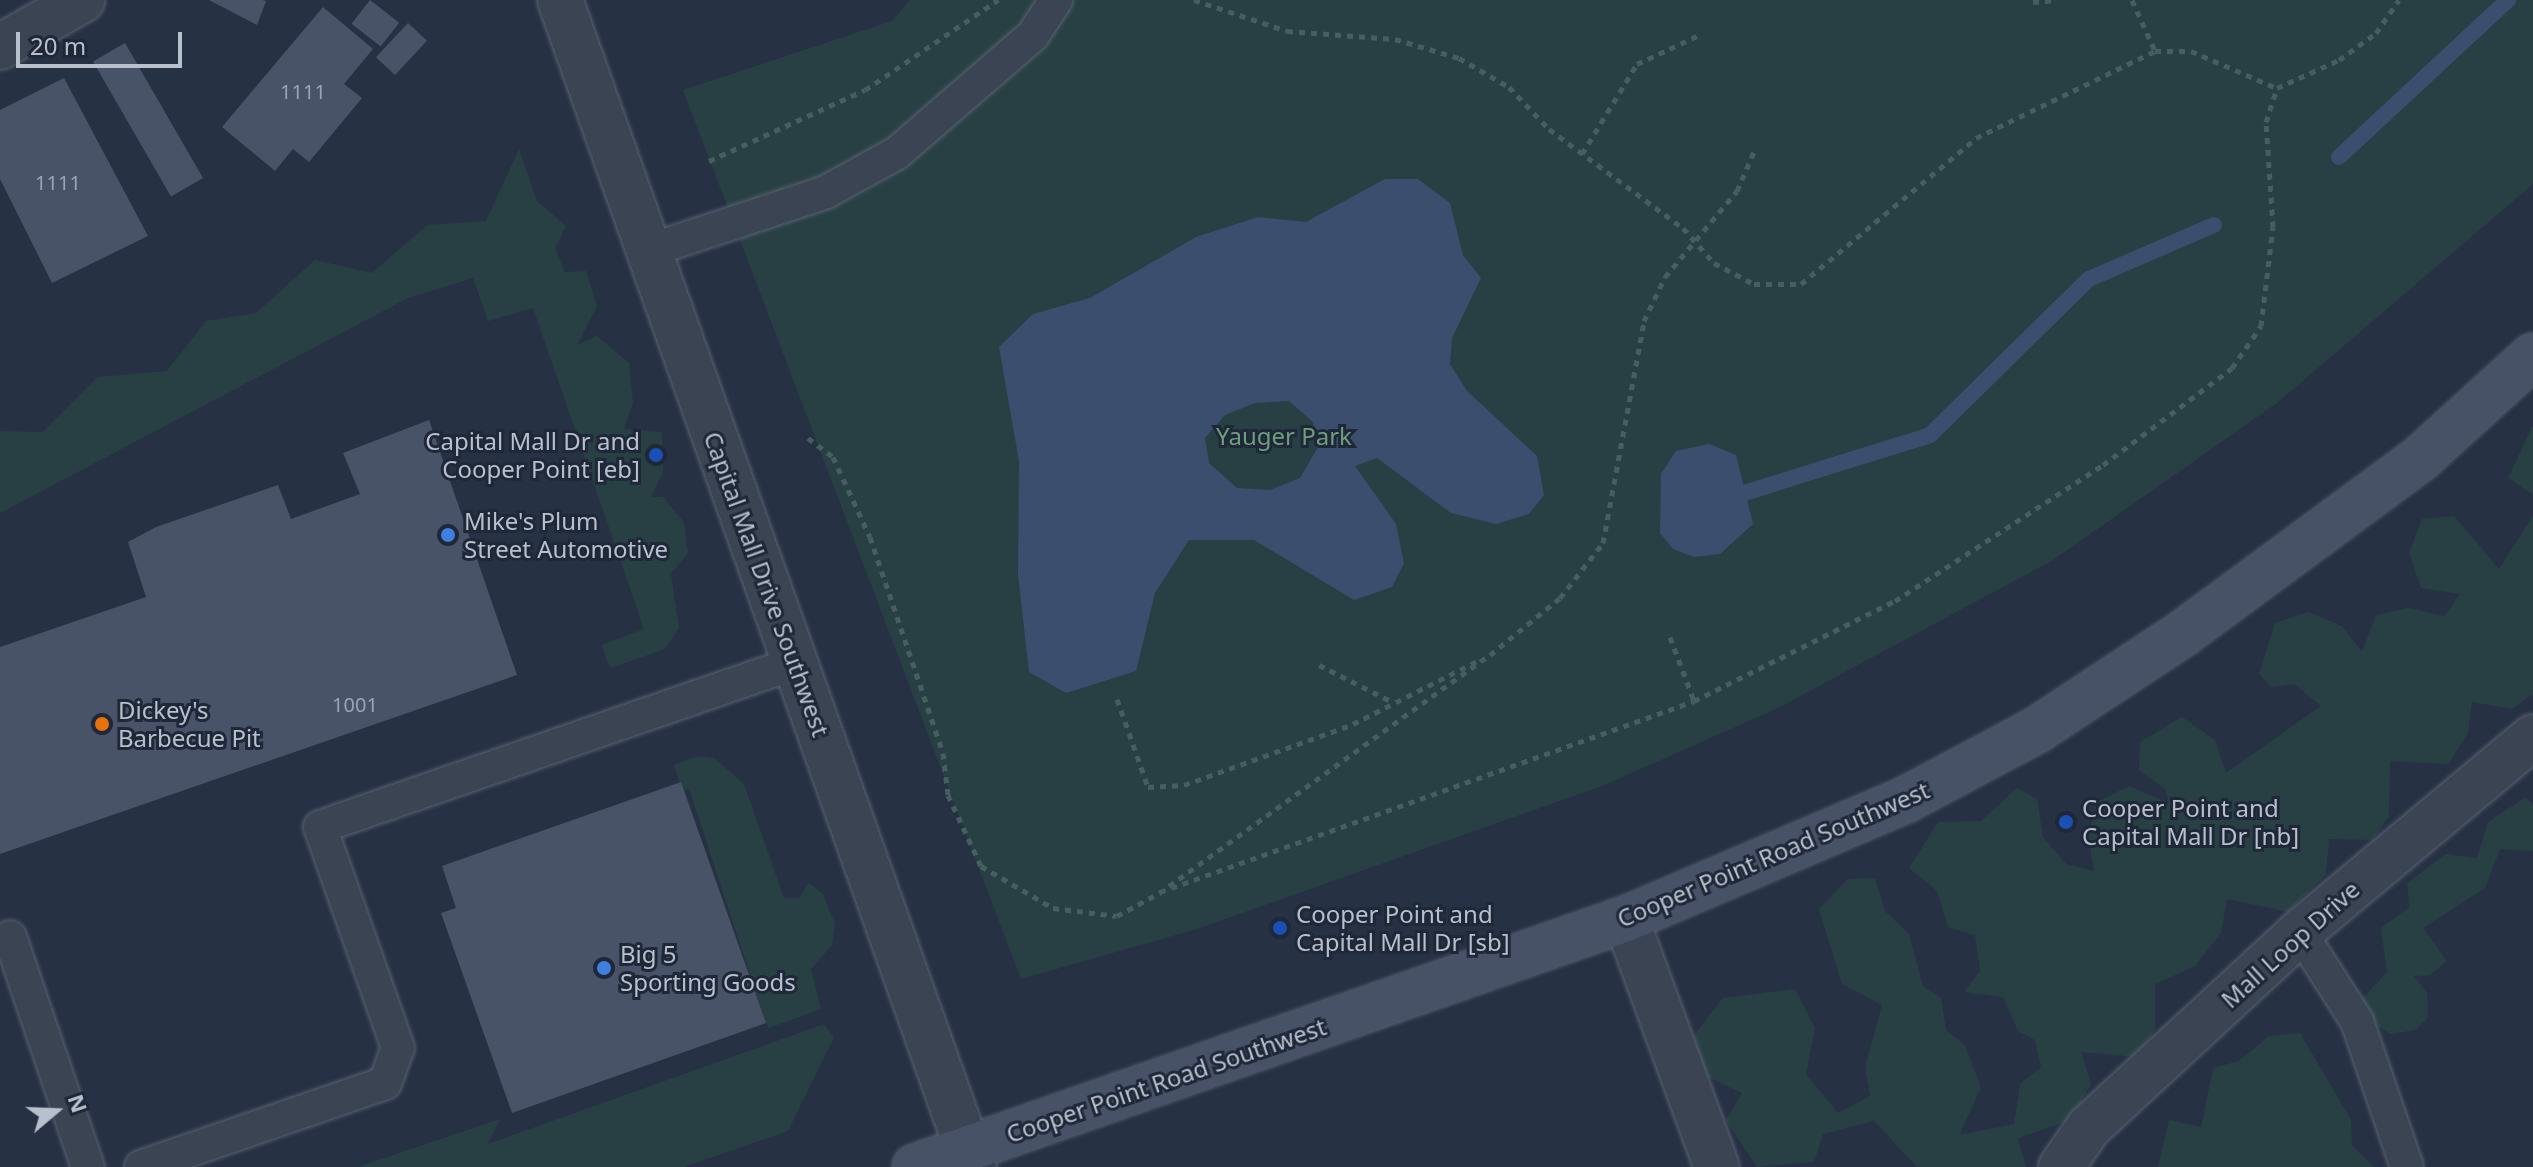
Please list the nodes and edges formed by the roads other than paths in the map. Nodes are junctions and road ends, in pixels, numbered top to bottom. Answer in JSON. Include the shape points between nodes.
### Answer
{"nodes":[{"id":1,"x":82,"y":0,"type":"edge"},
{"id":2,"x":560,"y":0,"type":"edge"},
{"id":3,"x":1056,"y":0,"type":"edge"},
{"id":4,"x":0,"y":47,"type":"edge"},
{"id":5,"x":648,"y":251,"type":"junction"},
{"id":6,"x":2533,"y":356,"type":"edge"},
{"id":7,"x":795,"y":663,"type":"junction"},
{"id":8,"x":2533,"y":737,"type":"edge"},
{"id":9,"x":1626,"y":919,"type":"junction"},
{"id":10,"x":2300,"y":932,"type":"junction"},
{"id":11,"x":10,"y":937,"type":"dead end"},
{"id":12,"x":971,"y":1158,"type":"edge"},
{"id":13,"x":88,"y":1167,"type":"edge"},
{"id":14,"x":141,"y":1167,"type":"edge"},
{"id":15,"x":915,"y":1167,"type":"edge"},
{"id":16,"x":1717,"y":1167,"type":"edge"},
{"id":17,"x":2061,"y":1167,"type":"edge"},
{"id":18,"x":2407,"y":1167,"type":"edge"}],
"edges":[{"from":1,"to":4,"type":"street"},
{"from":2,"to":5,"type":"street","name":"Capital Mall Drive Southwest"},
{"from":3,"to":5,"type":"lane","via":[[1033,35],[897,153],[826,192]]},
{"from":5,"to":7,"type":"street","name":"Capital Mall Drive Southwest"},
{"from":6,"to":9,"type":"main road","name":"Cooper Point Road Southwest","via":[[2422,457],[2185,632],[2035,731],[1891,806]]},
{"from":7,"to":12,"type":"street","name":"Capital Mall Drive Southwest"},
{"from":7,"to":14,"type":"lane","via":[[320,827],[398,1048],[385,1083]]},
{"from":8,"to":10,"type":"street","name":"Mall Loop Drive"},
{"from":9,"to":12,"type":"main road","name":"Cooper Point Road Southwest"},
{"from":9,"to":16,"type":"street"},
{"from":10,"to":17,"type":"street","name":"Mall Loop Drive","via":[[2089,1127]]},
{"from":10,"to":18,"type":"lane","via":[[2357,1021]]},
{"from":11,"to":13,"type":"lane"},
{"from":12,"to":15,"type":"main road","name":"Cooper Point Road Southwest"}]}
